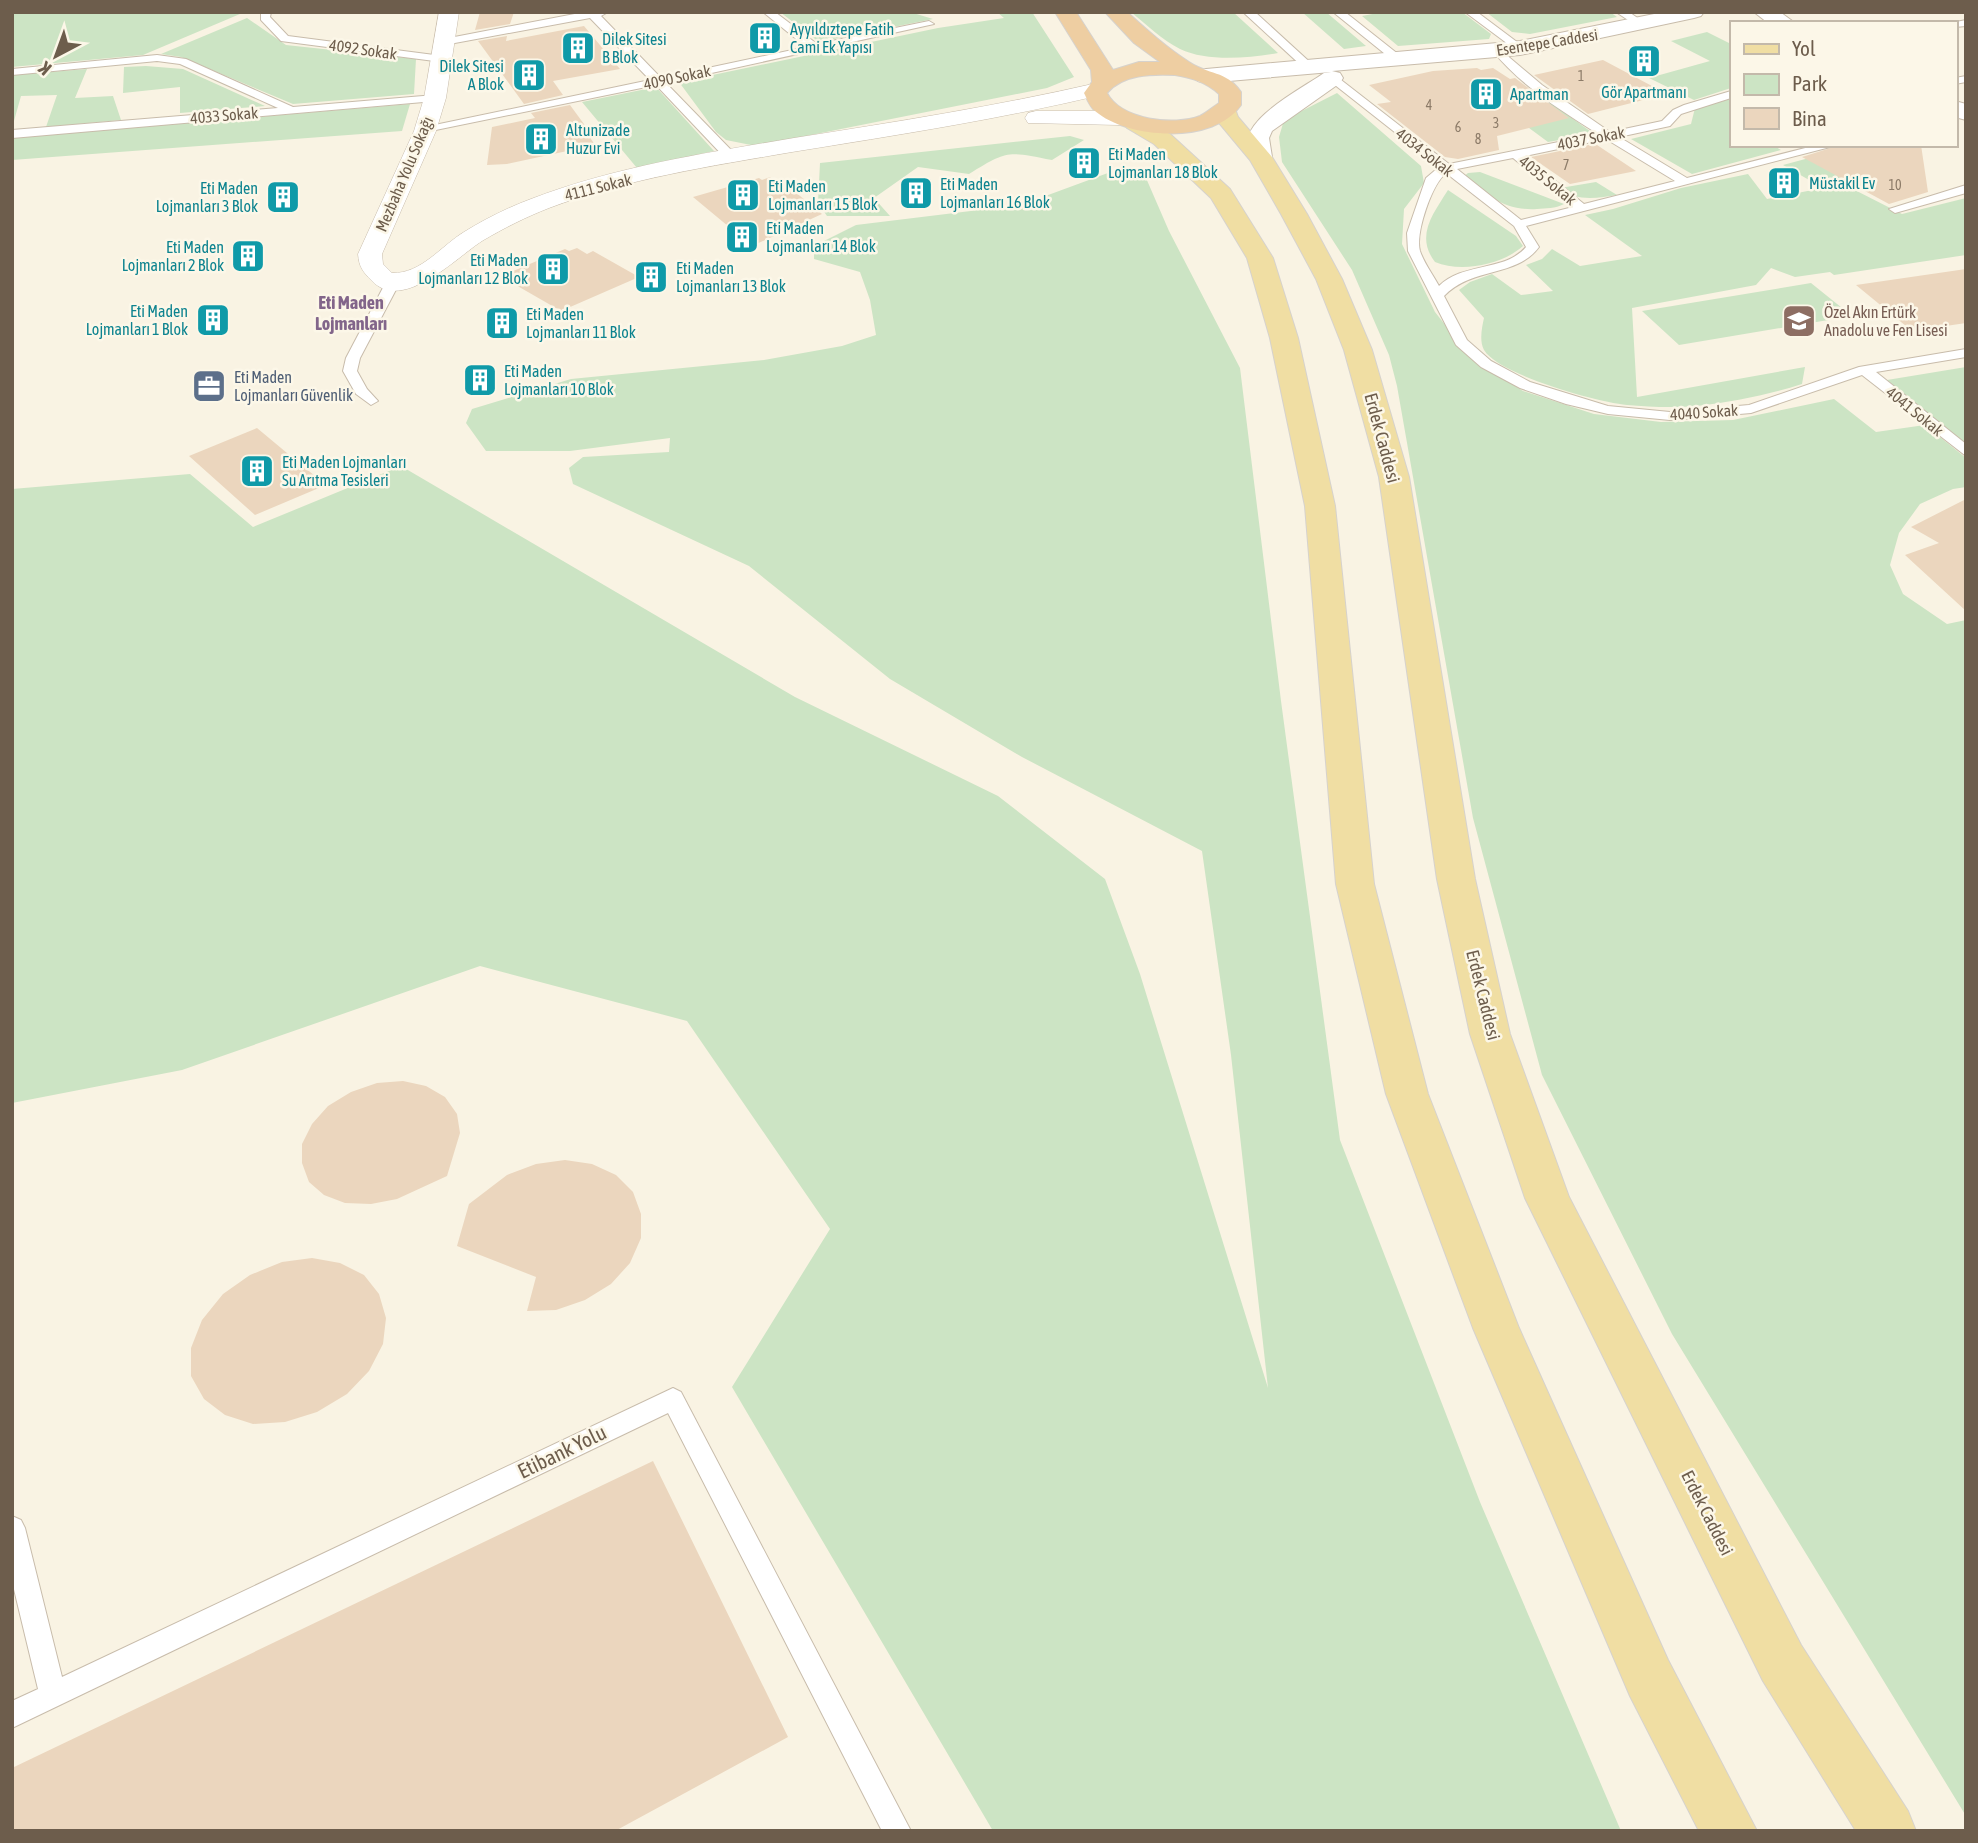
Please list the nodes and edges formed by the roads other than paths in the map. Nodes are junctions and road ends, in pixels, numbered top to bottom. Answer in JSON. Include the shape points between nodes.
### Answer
{"nodes":[{"id":1,"x":266,"y":12,"type":"edge"},
{"id":2,"x":449,"y":12,"type":"edge"},
{"id":3,"x":768,"y":12,"type":"edge"},
{"id":4,"x":1065,"y":12,"type":"edge"},
{"id":5,"x":1115,"y":12,"type":"edge"},
{"id":6,"x":1248,"y":12,"type":"edge"},
{"id":7,"x":1338,"y":12,"type":"edge"},
{"id":8,"x":1471,"y":12,"type":"edge"},
{"id":9,"x":1621,"y":12,"type":"edge"},
{"id":10,"x":1694,"y":12,"type":"edge"},
{"id":11,"x":1764,"y":12,"type":"edge"},
{"id":12,"x":598,"y":13,"type":"edge"},
{"id":13,"x":1780,"y":21,"type":"edge"},
{"id":14,"x":929,"y":24,"type":"dead end"},
{"id":15,"x":1641,"y":24,"type":"junction"},
{"id":16,"x":815,"y":48,"type":"junction"},
{"id":17,"x":1520,"y":48,"type":"junction"},
{"id":18,"x":1497,"y":50,"type":"junction"},
{"id":19,"x":443,"y":51,"type":"junction"},
{"id":20,"x":1399,"y":60,"type":"junction"},
{"id":21,"x":1309,"y":67,"type":"junction"},
{"id":22,"x":12,"y":72,"type":"edge"},
{"id":23,"x":1196,"y":73,"type":"junction"},
{"id":24,"x":1332,"y":78,"type":"junction"},
{"id":25,"x":657,"y":81,"type":"junction"},
{"id":26,"x":1100,"y":85,"type":"junction"},
{"id":27,"x":1730,"y":94,"type":"edge"},
{"id":28,"x":435,"y":98,"type":"junction"},
{"id":29,"x":1243,"y":103,"type":"junction"},
{"id":30,"x":292,"y":109,"type":"junction"},
{"id":31,"x":958,"y":119,"type":"junction"},
{"id":32,"x":1127,"y":120,"type":"junction"},
{"id":33,"x":425,"y":131,"type":"junction"},
{"id":34,"x":12,"y":134,"type":"edge"},
{"id":35,"x":1609,"y":135,"type":"junction"},
{"id":36,"x":1825,"y":147,"type":"edge"},
{"id":37,"x":1514,"y":153,"type":"junction"},
{"id":38,"x":731,"y":157,"type":"junction"},
{"id":39,"x":1260,"y":158,"type":"junction"},
{"id":40,"x":1445,"y":168,"type":"junction"},
{"id":41,"x":1685,"y":182,"type":"junction"},
{"id":42,"x":1966,"y":189,"type":"edge"},
{"id":43,"x":1581,"y":208,"type":"junction"},
{"id":44,"x":1895,"y":209,"type":"dead end"},
{"id":45,"x":1519,"y":224,"type":"junction"},
{"id":46,"x":393,"y":282,"type":"junction"},
{"id":47,"x":1438,"y":295,"type":"junction"},
{"id":48,"x":1966,"y":353,"type":"edge"},
{"id":49,"x":1864,"y":370,"type":"junction"},
{"id":50,"x":371,"y":401,"type":"dead end"},
{"id":51,"x":1966,"y":452,"type":"edge"},
{"id":52,"x":12,"y":1528,"type":"edge"},
{"id":53,"x":53,"y":1695,"type":"junction"},
{"id":54,"x":12,"y":1714,"type":"edge"},
{"id":55,"x":897,"y":1831,"type":"edge"},
{"id":56,"x":1729,"y":1831,"type":"edge"},
{"id":57,"x":1888,"y":1831,"type":"edge"}],
"edges":[{"from":1,"to":19,"type":"lane","name":"4092 Sokak","via":[[265,18],[285,39]]},
{"from":2,"to":19,"type":"street","name":"Mezbaha Yolu Sokağı"},
{"from":3,"to":16,"type":"lane"},
{"from":4,"to":26,"type":"highway","via":[[1102,70]]},
{"from":5,"to":23,"type":"highway","via":[[1142,38]]},
{"from":6,"to":21,"type":"lane"},
{"from":7,"to":20,"type":"lane"},
{"from":8,"to":17,"type":"lane"},
{"from":9,"to":15,"type":"lane"},
{"from":10,"to":15,"type":"street","name":"Esentepe Caddesi"},
{"from":11,"to":13,"type":"street"},
{"from":12,"to":19,"type":"lane","name":"4092 Sokak"},
{"from":12,"to":25,"type":"lane"},
{"from":14,"to":16,"type":"lane","name":"4090 Sokak"},
{"from":15,"to":17,"type":"street","name":"Esentepe Caddesi"},
{"from":16,"to":25,"type":"lane","name":"4090 Sokak"},
{"from":17,"to":18,"type":"street","name":"Esentepe Caddesi"},
{"from":18,"to":20,"type":"street","name":"Esentepe Caddesi"},
{"from":18,"to":35,"type":"lane","via":[[1514,69]]},
{"from":19,"to":28,"type":"street","name":"Mezbaha Yolu Sokağı"},
{"from":20,"to":21,"type":"street","name":"Esentepe Caddesi"},
{"from":20,"to":24,"type":"street","name":"Esentepe Caddesi"},
{"from":21,"to":23,"type":"street","name":"Esentepe Caddesi"},
{"from":22,"to":30,"type":"lane","via":[[158,58],[181,61]]},
{"from":23,"to":26,"type":"highway","name":"Esentepe Caddesi","via":[[1139,69]]},
{"from":23,"to":29,"type":"highway","via":[[1217,81]]},
{"from":24,"to":29,"type":"street","name":"Esentepe Caddesi"},
{"from":24,"to":39,"type":"street","via":[[1262,127],[1257,138]]},
{"from":24,"to":40,"type":"lane","name":"4034 Sokak"},
{"from":25,"to":33,"type":"lane","name":"4090 Sokak"},
{"from":25,"to":38,"type":"lane"},
{"from":26,"to":31,"type":"street","name":"4111 Sokak"},
{"from":26,"to":32,"type":"highway","via":[[1095,96],[1098,104]]},
{"from":27,"to":35,"type":"lane","name":"4037 Sokak","via":[[1677,112],[1667,124]]},
{"from":28,"to":30,"type":"lane","name":"4033 Sokak"},
{"from":28,"to":33,"type":"street","name":"Mezbaha Yolu Sokağı"},
{"from":29,"to":32,"type":"highway","name":"Esentepe Caddesi","via":[[1188,125],[1152,126]]},
{"from":29,"to":39,"type":"main road","name":"Erdek Caddesi","via":[[1227,118]]},
{"from":30,"to":34,"type":"lane","name":"4033 Sokak"},
{"from":31,"to":32,"type":"street","name":"4111 Sokak"},
{"from":31,"to":38,"type":"street","name":"4111 Sokak"},
{"from":32,"to":56,"type":"main road","via":[[1162,139],[1221,194],[1260,258],[1284,338],[1320,506],[1354,884],[1407,1094],[1518,1378],[1649,1678]]},
{"from":33,"to":46,"type":"street","name":"Mezbaha Yolu Sokağı","via":[[371,251],[374,270]]},
{"from":35,"to":37,"type":"lane","name":"4037 Sokak"},
{"from":35,"to":41,"type":"lane"},
{"from":36,"to":41,"type":"lane"},
{"from":37,"to":40,"type":"lane","name":"4037 Sokak"},
{"from":37,"to":43,"type":"lane","name":"4035 Sokak"},
{"from":38,"to":46,"type":"street","name":"4111 Sokak","via":[[546,201],[458,246],[422,275]]},
{"from":39,"to":57,"type":"main road","name":"Erdek Caddesi","via":[[1329,279],[1357,350],[1394,477],[1456,878],[1490,1034],[1546,1198],[1782,1663]]},
{"from":40,"to":45,"type":"lane","name":"4034 Sokak"},
{"from":40,"to":47,"type":"lane","name":"4040 Sokak","via":[[1432,178],[1413,233],[1414,251]]},
{"from":41,"to":43,"type":"lane"},
{"from":42,"to":44,"type":"lane"},
{"from":43,"to":45,"type":"lane"},
{"from":45,"to":47,"type":"lane","via":[[1533,247],[1529,253],[1459,275]]},
{"from":46,"to":50,"type":"lane","via":[[350,372]]},
{"from":47,"to":49,"type":"lane","name":"4040 Sokak","via":[[1461,342],[1486,363],[1525,385],[1608,410],[1670,416],[1751,409]]},
{"from":48,"to":49,"type":"lane","name":"4040 Sokak"},
{"from":49,"to":51,"type":"lane","name":"4041 Sokak"},
{"from":52,"to":53,"type":"lane"},
{"from":53,"to":54,"type":"lane","name":"Etibank Yolu"},
{"from":53,"to":55,"type":"lane","name":"Etibank Yolu","via":[[673,1399]]}]}
